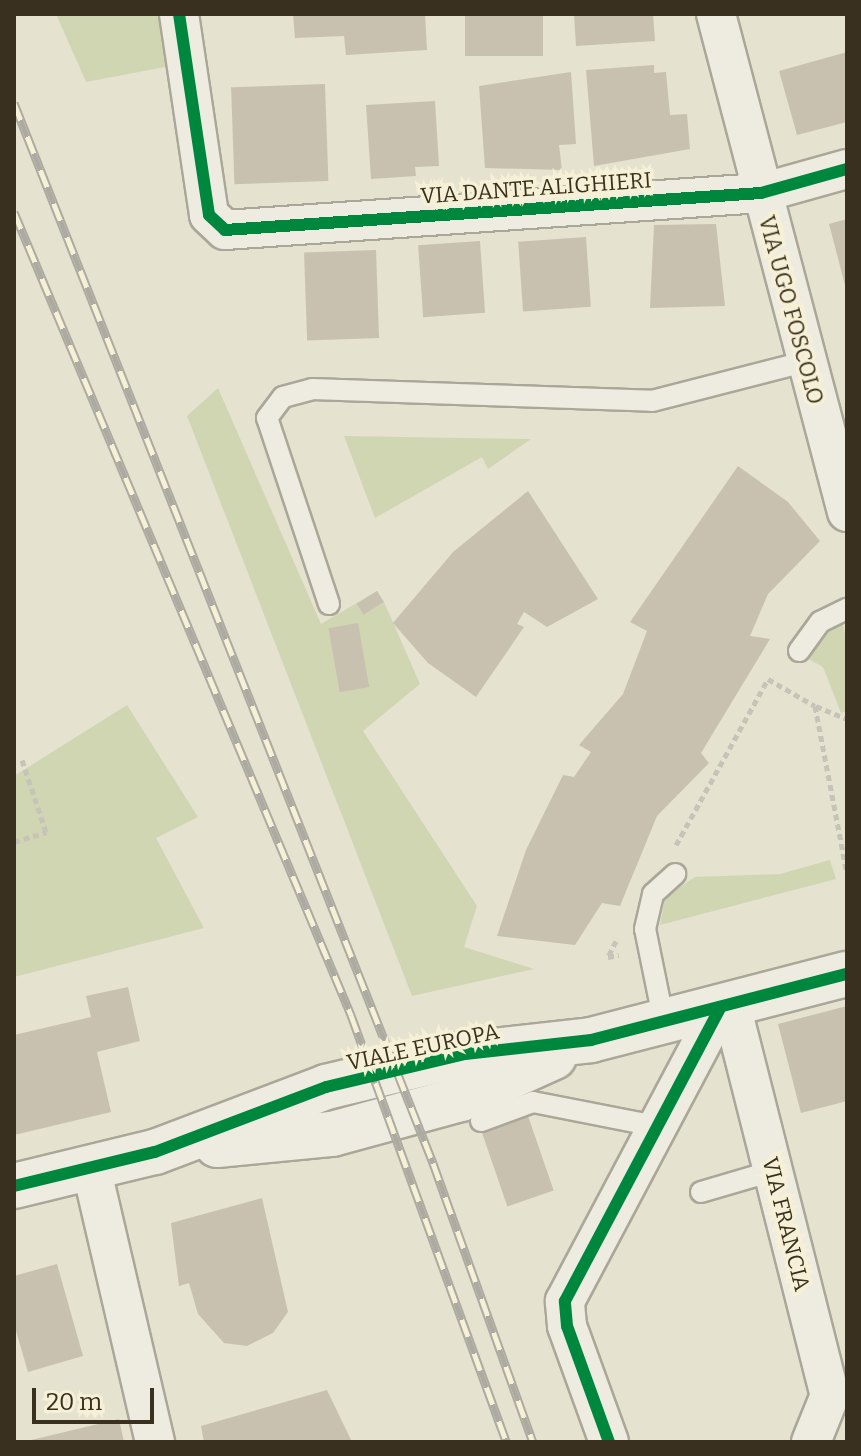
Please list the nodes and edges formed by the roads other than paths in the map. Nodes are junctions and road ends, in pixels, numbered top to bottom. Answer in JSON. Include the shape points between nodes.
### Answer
{"nodes":[{"id":1,"x":179,"y":14,"type":"edge"},
{"id":2,"x":716,"y":14,"type":"edge"},
{"id":3,"x":847,"y":169,"type":"edge"},
{"id":4,"x":761,"y":193,"type":"junction"},
{"id":5,"x":804,"y":362,"type":"junction"},
{"id":6,"x":847,"y":512,"type":"edge"},
{"id":7,"x":329,"y":604,"type":"dead end"},
{"id":8,"x":847,"y":609,"type":"edge"},
{"id":9,"x":799,"y":651,"type":"dead end"},
{"id":10,"x":670,"y":865,"type":"road end"},
{"id":11,"x":847,"y":974,"type":"edge"},
{"id":12,"x":725,"y":1006,"type":"junction"},
{"id":13,"x":664,"y":1022,"type":"junction"},
{"id":14,"x":481,"y":1121,"type":"dead end"},
{"id":15,"x":655,"y":1126,"type":"junction"},
{"id":16,"x":91,"y":1167,"type":"junction"},
{"id":17,"x":773,"y":1171,"type":"junction"},
{"id":18,"x":14,"y":1186,"type":"edge"},
{"id":19,"x":701,"y":1192,"type":"dead end"},
{"id":20,"x":155,"y":1442,"type":"edge"},
{"id":21,"x":609,"y":1442,"type":"edge"},
{"id":22,"x":811,"y":1442,"type":"edge"}],
"edges":[{"from":1,"to":4,"type":"street","name":"VIA DANTE ALIGHIERI","via":[[209,215],[225,230]]},
{"from":2,"to":4,"type":"street","name":"VIA UGO FOSCOLO"},
{"from":3,"to":4,"type":"street","name":"VIA DANTE ALIGHIERI"},
{"from":4,"to":5,"type":"street","name":"VIA UGO FOSCOLO"},
{"from":5,"to":6,"type":"street","name":"VIA UGO FOSCOLO"},
{"from":5,"to":7,"type":"lane","via":[[652,401],[312,389],[283,397],[267,418]]},
{"from":8,"to":9,"type":"lane","via":[[820,622]]},
{"from":10,"to":13,"type":"lane","via":[[653,894],[645,929]]},
{"from":11,"to":12,"type":"street"},
{"from":12,"to":13,"type":"street"},
{"from":12,"to":15,"type":"street"},
{"from":12,"to":17,"type":"street","name":"VIA FRANCIA"},
{"from":13,"to":16,"type":"street","via":[[591,1040],[461,1099],[332,1134],[155,1152]]},
{"from":14,"to":15,"type":"lane","via":[[533,1102]]},
{"from":15,"to":21,"type":"street","via":[[565,1301],[567,1326]]},
{"from":16,"to":18,"type":"street"},
{"from":16,"to":20,"type":"street"},
{"from":17,"to":19,"type":"lane"},
{"from":17,"to":22,"type":"street","name":"VIA FRANCIA","via":[[830,1395]]}]}
